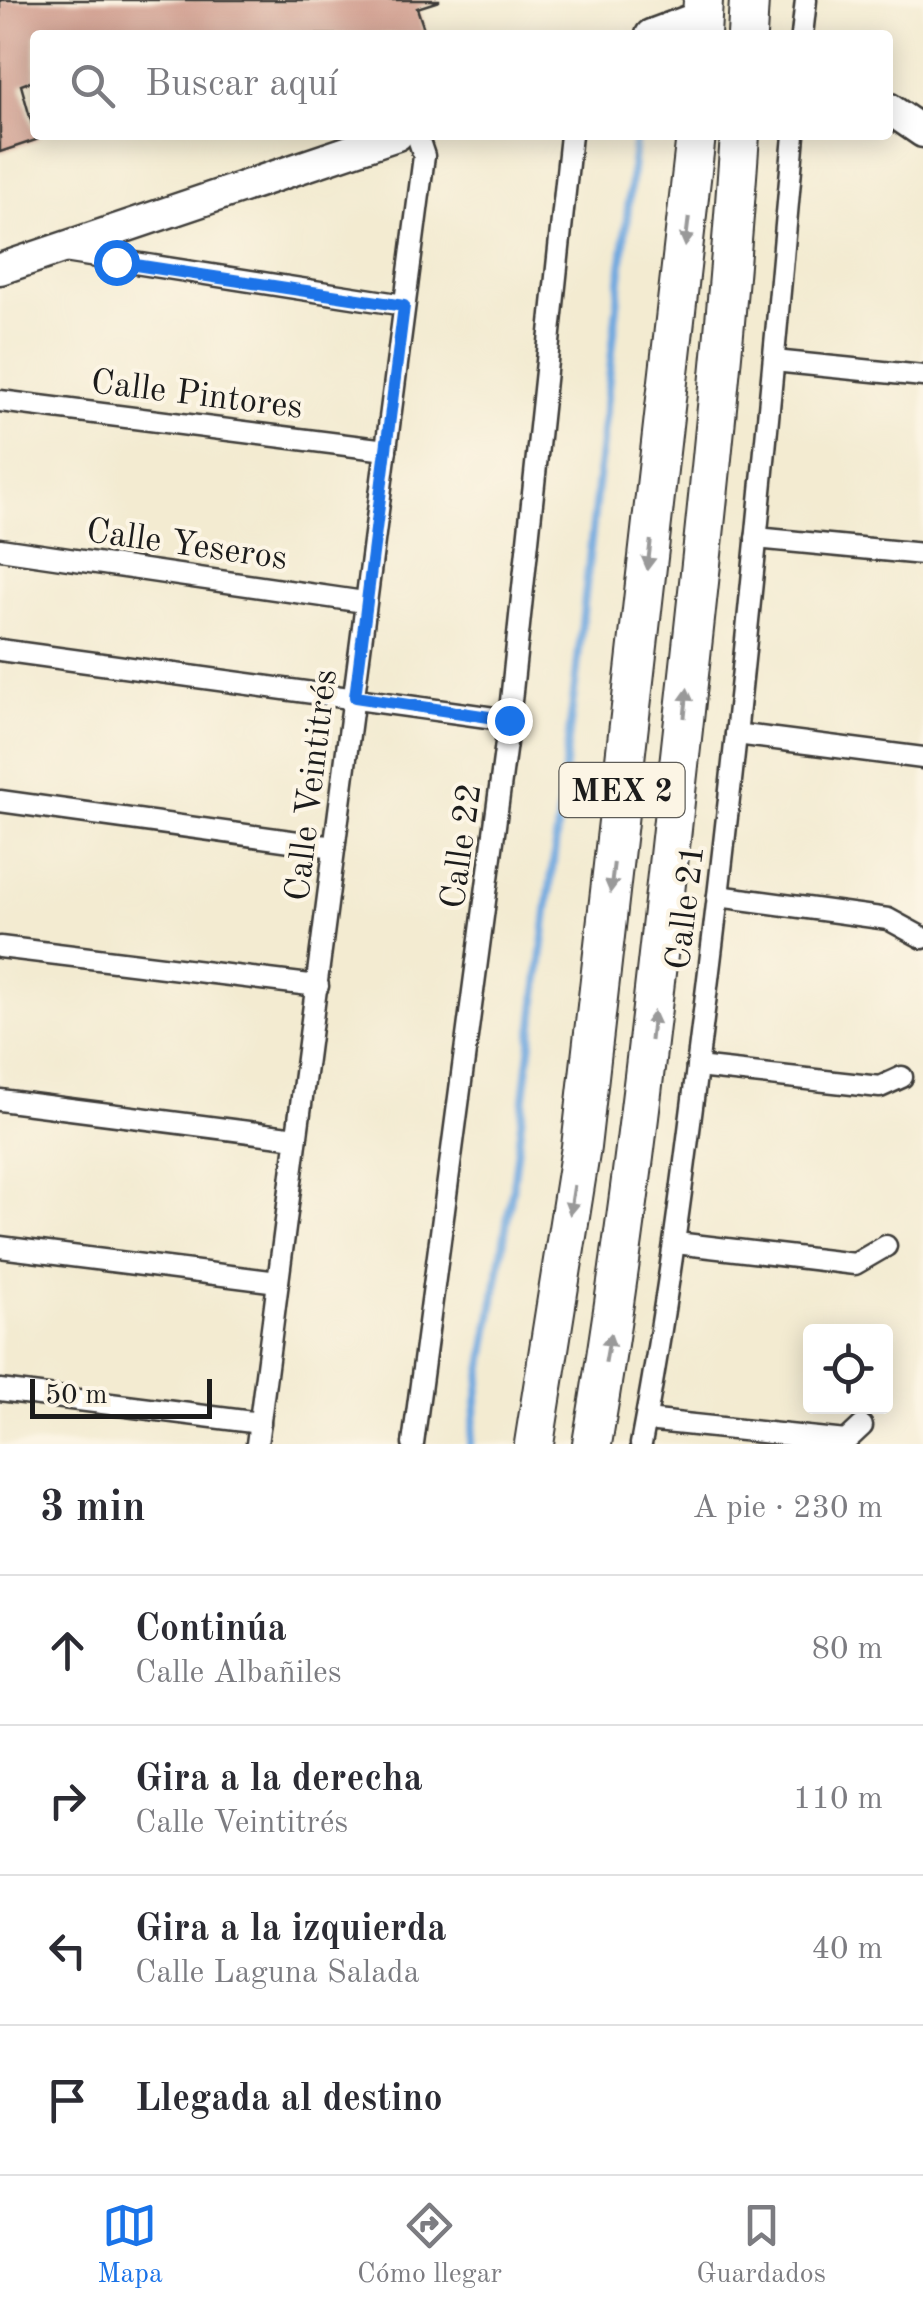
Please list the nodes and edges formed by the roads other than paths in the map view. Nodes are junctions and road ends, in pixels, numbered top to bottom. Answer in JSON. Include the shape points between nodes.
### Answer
{"nodes":[{"id":1,"x":806,"y":0,"type":"edge"},
{"id":2,"x":698,"y":13,"type":"edge"},
{"id":3,"x":749,"y":26,"type":"edge"},
{"id":4,"x":662,"y":30,"type":"edge"},
{"id":5,"x":803,"y":30,"type":"edge"},
{"id":6,"x":893,"y":111,"type":"edge"},
{"id":7,"x":923,"y":132,"type":"edge"},
{"id":8,"x":382,"y":140,"type":"edge"},
{"id":9,"x":419,"y":140,"type":"edge"},
{"id":10,"x":570,"y":140,"type":"edge"},
{"id":11,"x":740,"y":140,"type":"edge"},
{"id":12,"x":765,"y":140,"type":"edge"},
{"id":13,"x":794,"y":140,"type":"edge"},
{"id":14,"x":695,"y":152,"type":"edge"},
{"id":15,"x":56,"y":251,"type":"junction"},
{"id":16,"x":0,"y":269,"type":"edge"},
{"id":17,"x":404,"y":306,"type":"junction"},
{"id":18,"x":726,"y":340,"type":"junction"},
{"id":19,"x":774,"y":361,"type":"junction"},
{"id":20,"x":923,"y":376,"type":"edge"},
{"id":21,"x":0,"y":401,"type":"edge"},
{"id":22,"x":386,"y":450,"type":"junction"},
{"id":23,"x":756,"y":538,"type":"junction"},
{"id":24,"x":0,"y":549,"type":"edge"},
{"id":25,"x":923,"y":554,"type":"edge"},
{"id":26,"x":364,"y":602,"type":"junction"},
{"id":27,"x":0,"y":650,"type":"edge"},
{"id":28,"x":355,"y":697,"type":"junction"},
{"id":29,"x":509,"y":720,"type":"junction"},
{"id":30,"x":736,"y":734,"type":"junction"},
{"id":31,"x":923,"y":758,"type":"edge"},
{"id":32,"x":0,"y":801,"type":"edge"},
{"id":33,"x":334,"y":847,"type":"junction"},
{"id":34,"x":718,"y":896,"type":"junction"},
{"id":35,"x":923,"y":938,"type":"edge"},
{"id":36,"x":0,"y":947,"type":"edge"},
{"id":37,"x":318,"y":986,"type":"junction"},
{"id":38,"x":698,"y":1066,"type":"junction"},
{"id":39,"x":902,"y":1077,"type":"dead end"},
{"id":40,"x":0,"y":1100,"type":"edge"},
{"id":41,"x":296,"y":1138,"type":"junction"},
{"id":42,"x":676,"y":1243,"type":"junction"},
{"id":43,"x":886,"y":1246,"type":"dead end"},
{"id":44,"x":0,"y":1247,"type":"edge"},
{"id":45,"x":278,"y":1282,"type":"junction"},
{"id":46,"x":0,"y":1390,"type":"edge"},
{"id":47,"x":646,"y":1420,"type":"junction"},
{"id":48,"x":862,"y":1426,"type":"dead end"},
{"id":49,"x":258,"y":1434,"type":"edge"},
{"id":50,"x":412,"y":1444,"type":"edge"},
{"id":51,"x":534,"y":1444,"type":"edge"},
{"id":52,"x":592,"y":1444,"type":"edge"},
{"id":53,"x":641,"y":1444,"type":"edge"}],
"edges":[{"from":1,"to":5,"type":"street"},
{"from":2,"to":3,"type":"street"},
{"from":2,"to":4,"type":"street"},
{"from":6,"to":7,"type":"street"},
{"from":8,"to":15,"type":"street"},
{"from":9,"to":17,"type":"street","name":"Calle Veintitrés","via":[[424,156]]},
{"from":10,"to":29,"type":"street","name":"Calle 22"},
{"from":11,"to":18,"type":"highway","number":"MEX 2"},
{"from":12,"to":18,"type":"highway","via":[[755,275]]},
{"from":13,"to":19,"type":"street","name":"Calle 21"},
{"from":14,"to":51,"type":"highway","number":"MEX 2","one_way":true,"via":[[581,1147]]},
{"from":15,"to":16,"type":"street"},
{"from":15,"to":17,"type":"street"},
{"from":17,"to":22,"type":"street","name":"Calle Veintitrés"},
{"from":52,"to":18,"type":"highway","number":"MEX 2","one_way":true,"via":[[648,1061]]},
{"from":19,"to":20,"type":"street"},
{"from":19,"to":23,"type":"street","name":"Calle 21"},
{"from":21,"to":22,"type":"street","name":"Calle Pintores"},
{"from":22,"to":26,"type":"street","name":"Calle Veintitrés"},
{"from":23,"to":25,"type":"street"},
{"from":23,"to":30,"type":"street","name":"Calle 21"},
{"from":24,"to":26,"type":"street","name":"Calle Yeseros"},
{"from":26,"to":28,"type":"street","name":"Calle Veintitrés"},
{"from":27,"to":28,"type":"street"},
{"from":28,"to":29,"type":"street"},
{"from":28,"to":33,"type":"street","name":"Calle Veintitrés"},
{"from":29,"to":50,"type":"street","name":"Calle 22"},
{"from":30,"to":31,"type":"street"},
{"from":30,"to":34,"type":"street","name":"Calle 21"},
{"from":32,"to":33,"type":"street"},
{"from":33,"to":37,"type":"street","name":"Calle Veintitrés"},
{"from":34,"to":35,"type":"street","via":[[888,919]]},
{"from":34,"to":38,"type":"street","name":"Calle 21"},
{"from":36,"to":37,"type":"street"},
{"from":37,"to":41,"type":"street","name":"Calle Veintitrés"},
{"from":38,"to":39,"type":"street","via":[[880,1087]]},
{"from":38,"to":42,"type":"street","name":"Calle 21"},
{"from":40,"to":41,"type":"street"},
{"from":41,"to":45,"type":"street","name":"Calle Veintitrés"},
{"from":42,"to":43,"type":"street","via":[[855,1264]]},
{"from":42,"to":47,"type":"street","name":"Calle 21"},
{"from":44,"to":45,"type":"street"},
{"from":45,"to":49,"type":"street","name":"Calle Veintitrés"},
{"from":46,"to":49,"type":"street"},
{"from":47,"to":48,"type":"street","via":[[846,1441]]},
{"from":47,"to":53,"type":"street","name":"Calle 21"}]}
